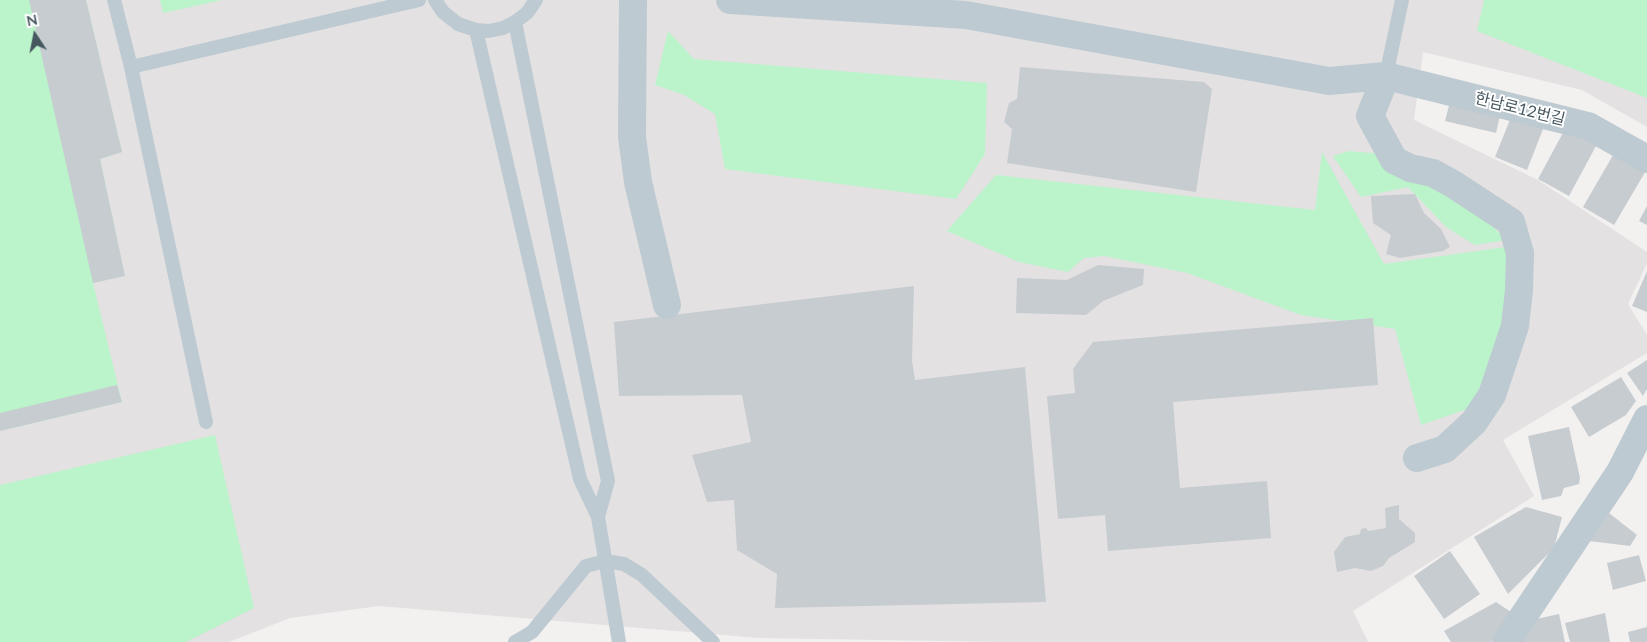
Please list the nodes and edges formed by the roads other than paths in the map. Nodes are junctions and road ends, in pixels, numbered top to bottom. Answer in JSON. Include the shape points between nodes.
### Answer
{"nodes":[{"id":1,"x":114,"y":0,"type":"edge"},
{"id":2,"x":419,"y":0,"type":"edge"},
{"id":3,"x":435,"y":0,"type":"edge"},
{"id":4,"x":536,"y":0,"type":"edge"},
{"id":5,"x":633,"y":0,"type":"edge"},
{"id":6,"x":730,"y":0,"type":"edge"},
{"id":7,"x":1402,"y":0,"type":"edge"},
{"id":8,"x":515,"y":22,"type":"junction"},
{"id":9,"x":476,"y":30,"type":"junction"},
{"id":10,"x":131,"y":67,"type":"junction"},
{"id":11,"x":1386,"y":76,"type":"junction"},
{"id":12,"x":1647,"y":159,"type":"edge"},
{"id":13,"x":667,"y":305,"type":"dead end"},
{"id":14,"x":1647,"y":419,"type":"edge"},
{"id":15,"x":206,"y":422,"type":"dead end"},
{"id":16,"x":1417,"y":458,"type":"dead end"},
{"id":17,"x":598,"y":517,"type":"junction"},
{"id":18,"x":605,"y":561,"type":"junction"},
{"id":19,"x":514,"y":642,"type":"edge"},
{"id":20,"x":618,"y":642,"type":"edge"},
{"id":21,"x":712,"y":642,"type":"edge"},
{"id":22,"x":1506,"y":642,"type":"edge"}],
"edges":[{"from":1,"to":10,"type":"lane"},
{"from":2,"to":10,"type":"lane"},
{"from":3,"to":9,"type":"lane","via":[[443,12],[458,24]]},
{"from":4,"to":8,"type":"lane"},
{"from":5,"to":13,"type":"street","via":[[632,138],[638,182]]},
{"from":6,"to":11,"type":"street","name":"한남로12번길","via":[[966,15],[1329,81]]},
{"from":7,"to":11,"type":"lane"},
{"from":8,"to":9,"type":"lane","via":[[490,31]]},
{"from":8,"to":17,"type":"lane","via":[[608,481]]},
{"from":9,"to":17,"type":"lane","via":[[580,479]]},
{"from":10,"to":15,"type":"lane"},
{"from":11,"to":12,"type":"street","name":"한남로12번길","via":[[1588,126]]},
{"from":11,"to":16,"type":"street","via":[[1370,116],[1394,160],[1410,168],[1433,173],[1511,222],[1520,253],[1515,326],[1492,395],[1474,422],[1445,449]]},
{"from":14,"to":22,"type":"street","via":[[1620,472]]},
{"from":17,"to":18,"type":"lane"},
{"from":18,"to":19,"type":"lane","via":[[586,566],[532,632]]},
{"from":18,"to":20,"type":"lane"},
{"from":18,"to":21,"type":"lane","via":[[624,564],[642,575]]}]}
